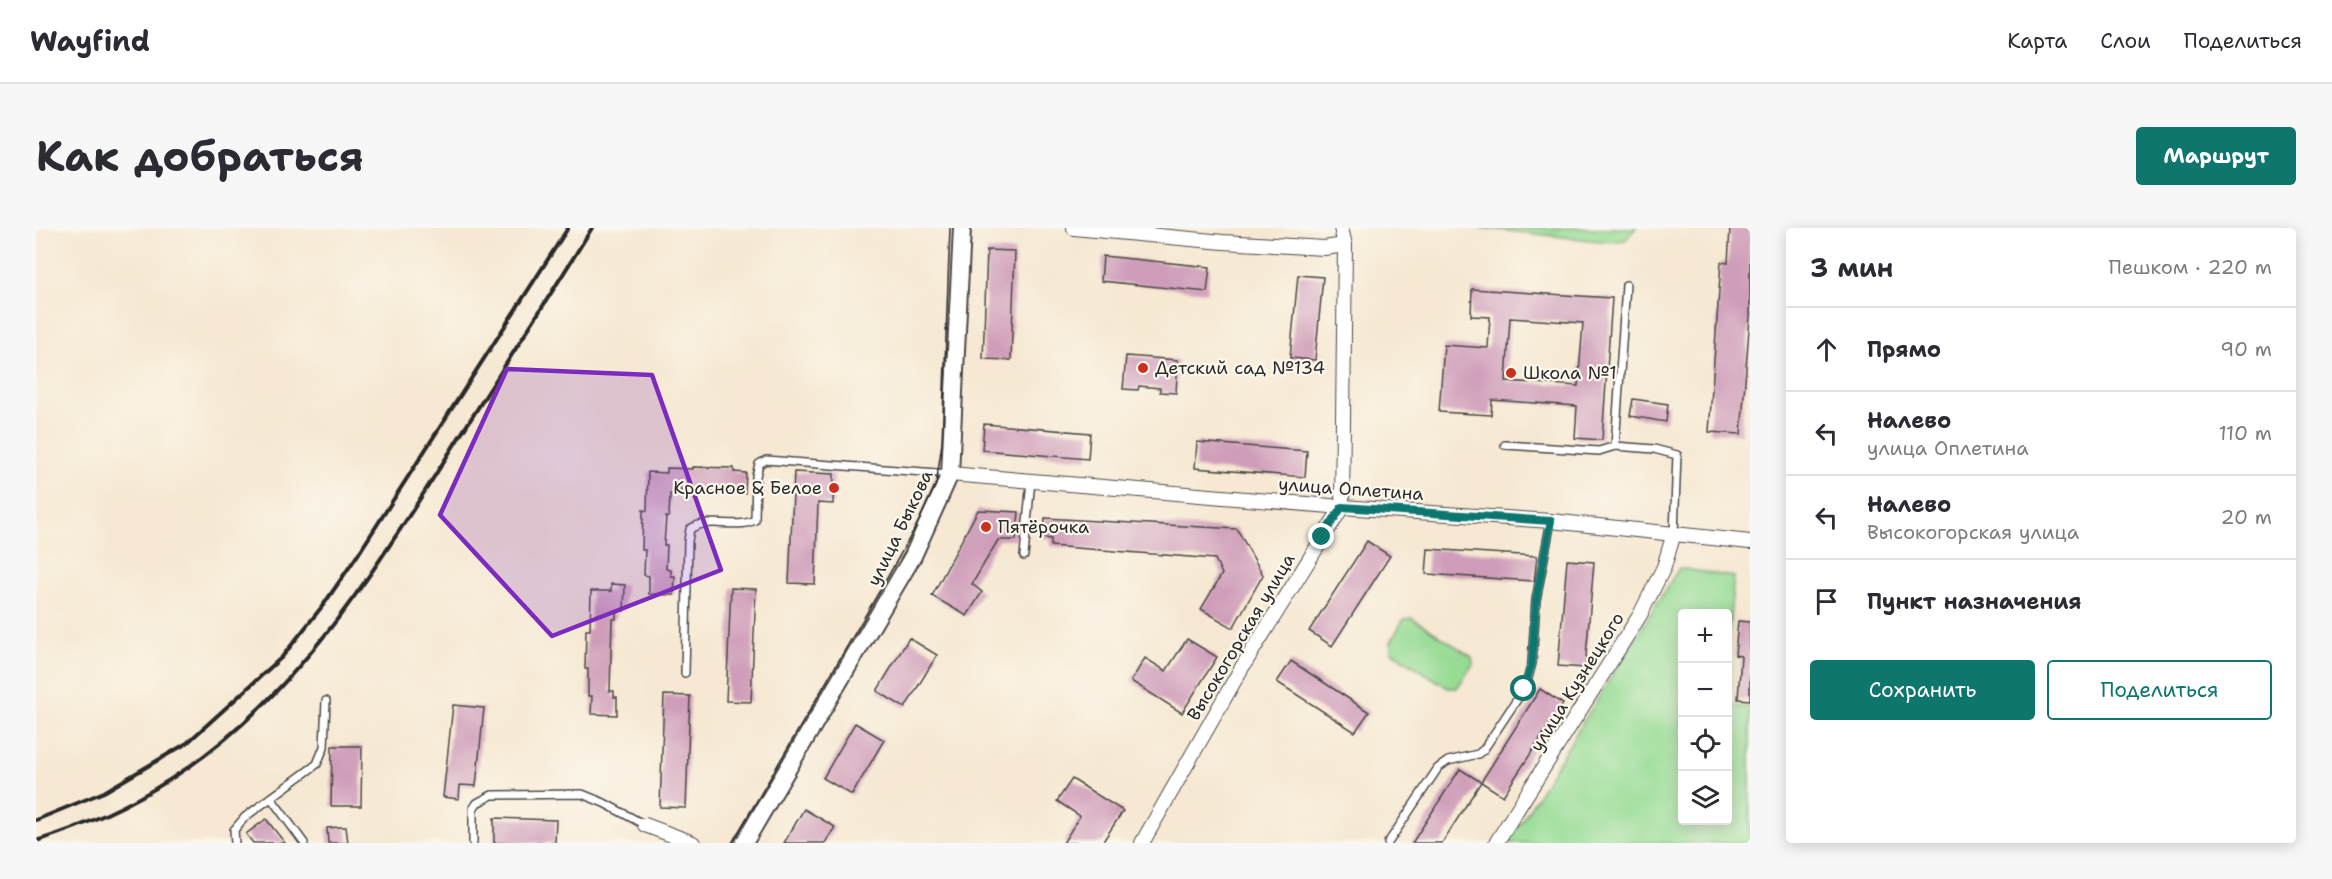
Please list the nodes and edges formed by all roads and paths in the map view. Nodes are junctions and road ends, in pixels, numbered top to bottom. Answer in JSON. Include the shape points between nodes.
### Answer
{"nodes":[{"id":1,"x":962,"y":228,"type":"edge"},
{"id":2,"x":1074,"y":228,"type":"edge"},
{"id":3,"x":1341,"y":228,"type":"edge"},
{"id":4,"x":1345,"y":245,"type":"junction"},
{"id":5,"x":1626,"y":285,"type":"dead end"},
{"id":6,"x":1504,"y":445,"type":"dead end"},
{"id":7,"x":1615,"y":446,"type":"junction"},
{"id":8,"x":950,"y":474,"type":"junction"},
{"id":9,"x":1031,"y":480,"type":"junction"},
{"id":10,"x":1342,"y":507,"type":"junction"},
{"id":11,"x":1551,"y":521,"type":"junction"},
{"id":12,"x":1674,"y":533,"type":"junction"},
{"id":13,"x":1750,"y":542,"type":"edge"},
{"id":14,"x":1024,"y":556,"type":"dead end"},
{"id":15,"x":685,"y":673,"type":"dead end"},
{"id":16,"x":326,"y":701,"type":"dead end"},
{"id":17,"x":271,"y":798,"type":"junction"},
{"id":18,"x":645,"y":825,"type":"joint"},
{"id":19,"x":669,"y":839,"type":"edge"},
{"id":20,"x":235,"y":843,"type":"edge"},
{"id":21,"x":304,"y":843,"type":"edge"},
{"id":22,"x":472,"y":843,"type":"edge"},
{"id":23,"x":693,"y":843,"type":"edge"},
{"id":24,"x":744,"y":843,"type":"edge"},
{"id":25,"x":1142,"y":843,"type":"edge"},
{"id":26,"x":1388,"y":843,"type":"edge"},
{"id":27,"x":1496,"y":843,"type":"edge"}],
"edges":[{"from":1,"to":8,"type":"street","name":"улица Быкова"},
{"from":2,"to":4,"type":"street","via":[[1223,242],[1324,248]]},
{"from":3,"to":4,"type":"street"},
{"from":4,"to":10,"type":"street"},
{"from":5,"to":7,"type":"lane"},
{"from":6,"to":7,"type":"lane","via":[[1599,451]]},
{"from":7,"to":12,"type":"lane","via":[[1654,449],[1677,456]]},
{"from":8,"to":9,"type":"street","name":"улица Оплетина"},
{"from":8,"to":15,"type":"lane","via":[[766,460],[759,464],[755,520],[747,524],[698,523],[690,529]]},
{"from":8,"to":24,"type":"street","name":"улица Быкова","via":[[913,556]]},
{"from":9,"to":10,"type":"street","name":"улица Оплетина"},
{"from":9,"to":14,"type":"lane"},
{"from":10,"to":11,"type":"street","name":"улица Оплетина"},
{"from":10,"to":25,"type":"street","name":"Высокогорская улица","via":[[1241,669]]},
{"from":11,"to":12,"type":"street","name":"улица Оплетина"},
{"from":11,"to":26,"type":"lane","via":[[1536,600],[1532,663],[1524,689],[1484,749],[1438,768]]},
{"from":12,"to":13,"type":"street","name":"улица Оплетина"},
{"from":12,"to":27,"type":"street","name":"улица Кузнецкого","via":[[1664,567],[1640,615]]},
{"from":16,"to":17,"type":"lane","via":[[322,756]]},
{"from":17,"to":20,"type":"lane","via":[[238,824]]},
{"from":17,"to":21,"type":"lane"},
{"from":18,"to":19,"type":"street"},
{"from":18,"to":22,"type":"lane","via":[[582,794],[492,795],[473,809]]},
{"from":19,"to":23,"type":"street"}]}
